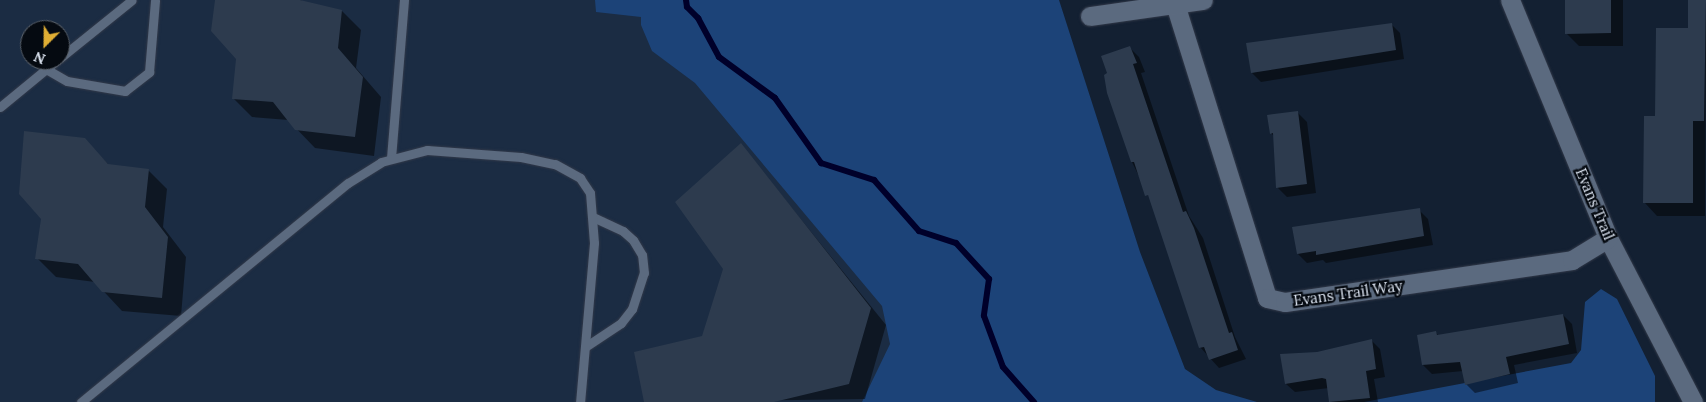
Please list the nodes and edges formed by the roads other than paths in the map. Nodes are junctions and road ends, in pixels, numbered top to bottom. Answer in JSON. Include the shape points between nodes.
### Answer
{"nodes":[{"id":1,"x":132,"y":0,"type":"edge"},
{"id":2,"x":155,"y":0,"type":"edge"},
{"id":3,"x":404,"y":0,"type":"edge"},
{"id":4,"x":1203,"y":0,"type":"edge"},
{"id":5,"x":1510,"y":0,"type":"edge"},
{"id":6,"x":1175,"y":4,"type":"junction"},
{"id":7,"x":1090,"y":16,"type":"dead end"},
{"id":8,"x":70,"y":50,"type":"edge"},
{"id":9,"x":45,"y":70,"type":"edge"},
{"id":10,"x":48,"y":70,"type":"edge"},
{"id":11,"x":0,"y":107,"type":"edge"},
{"id":12,"x":391,"y":158,"type":"junction"},
{"id":13,"x":593,"y":217,"type":"junction"},
{"id":14,"x":1608,"y":238,"type":"junction"},
{"id":15,"x":585,"y":347,"type":"junction"},
{"id":16,"x":81,"y":402,"type":"edge"},
{"id":17,"x":580,"y":402,"type":"edge"},
{"id":18,"x":1693,"y":402,"type":"edge"}],
"edges":[{"from":1,"to":8,"type":"lane"},
{"from":2,"to":10,"type":"lane","via":[[149,72],[125,91],[67,80]]},
{"from":3,"to":12,"type":"lane"},
{"from":4,"to":6,"type":"street"},
{"from":5,"to":14,"type":"street","name":"Evans Trail"},
{"from":6,"to":7,"type":"street"},
{"from":6,"to":14,"type":"street","name":"Evans Trail Way","via":[[1267,298],[1285,302],[1572,260]]},
{"from":9,"to":11,"type":"lane"},
{"from":12,"to":13,"type":"lane","via":[[427,150],[521,157],[555,164],[580,178],[590,192]]},
{"from":12,"to":16,"type":"lane","via":[[348,183]]},
{"from":13,"to":15,"type":"lane"},
{"from":13,"to":15,"type":"lane","via":[[623,231],[633,240],[642,255],[644,273],[632,309],[621,322]]},
{"from":14,"to":18,"type":"street","name":"Evans Trail"},
{"from":15,"to":17,"type":"lane"}]}
